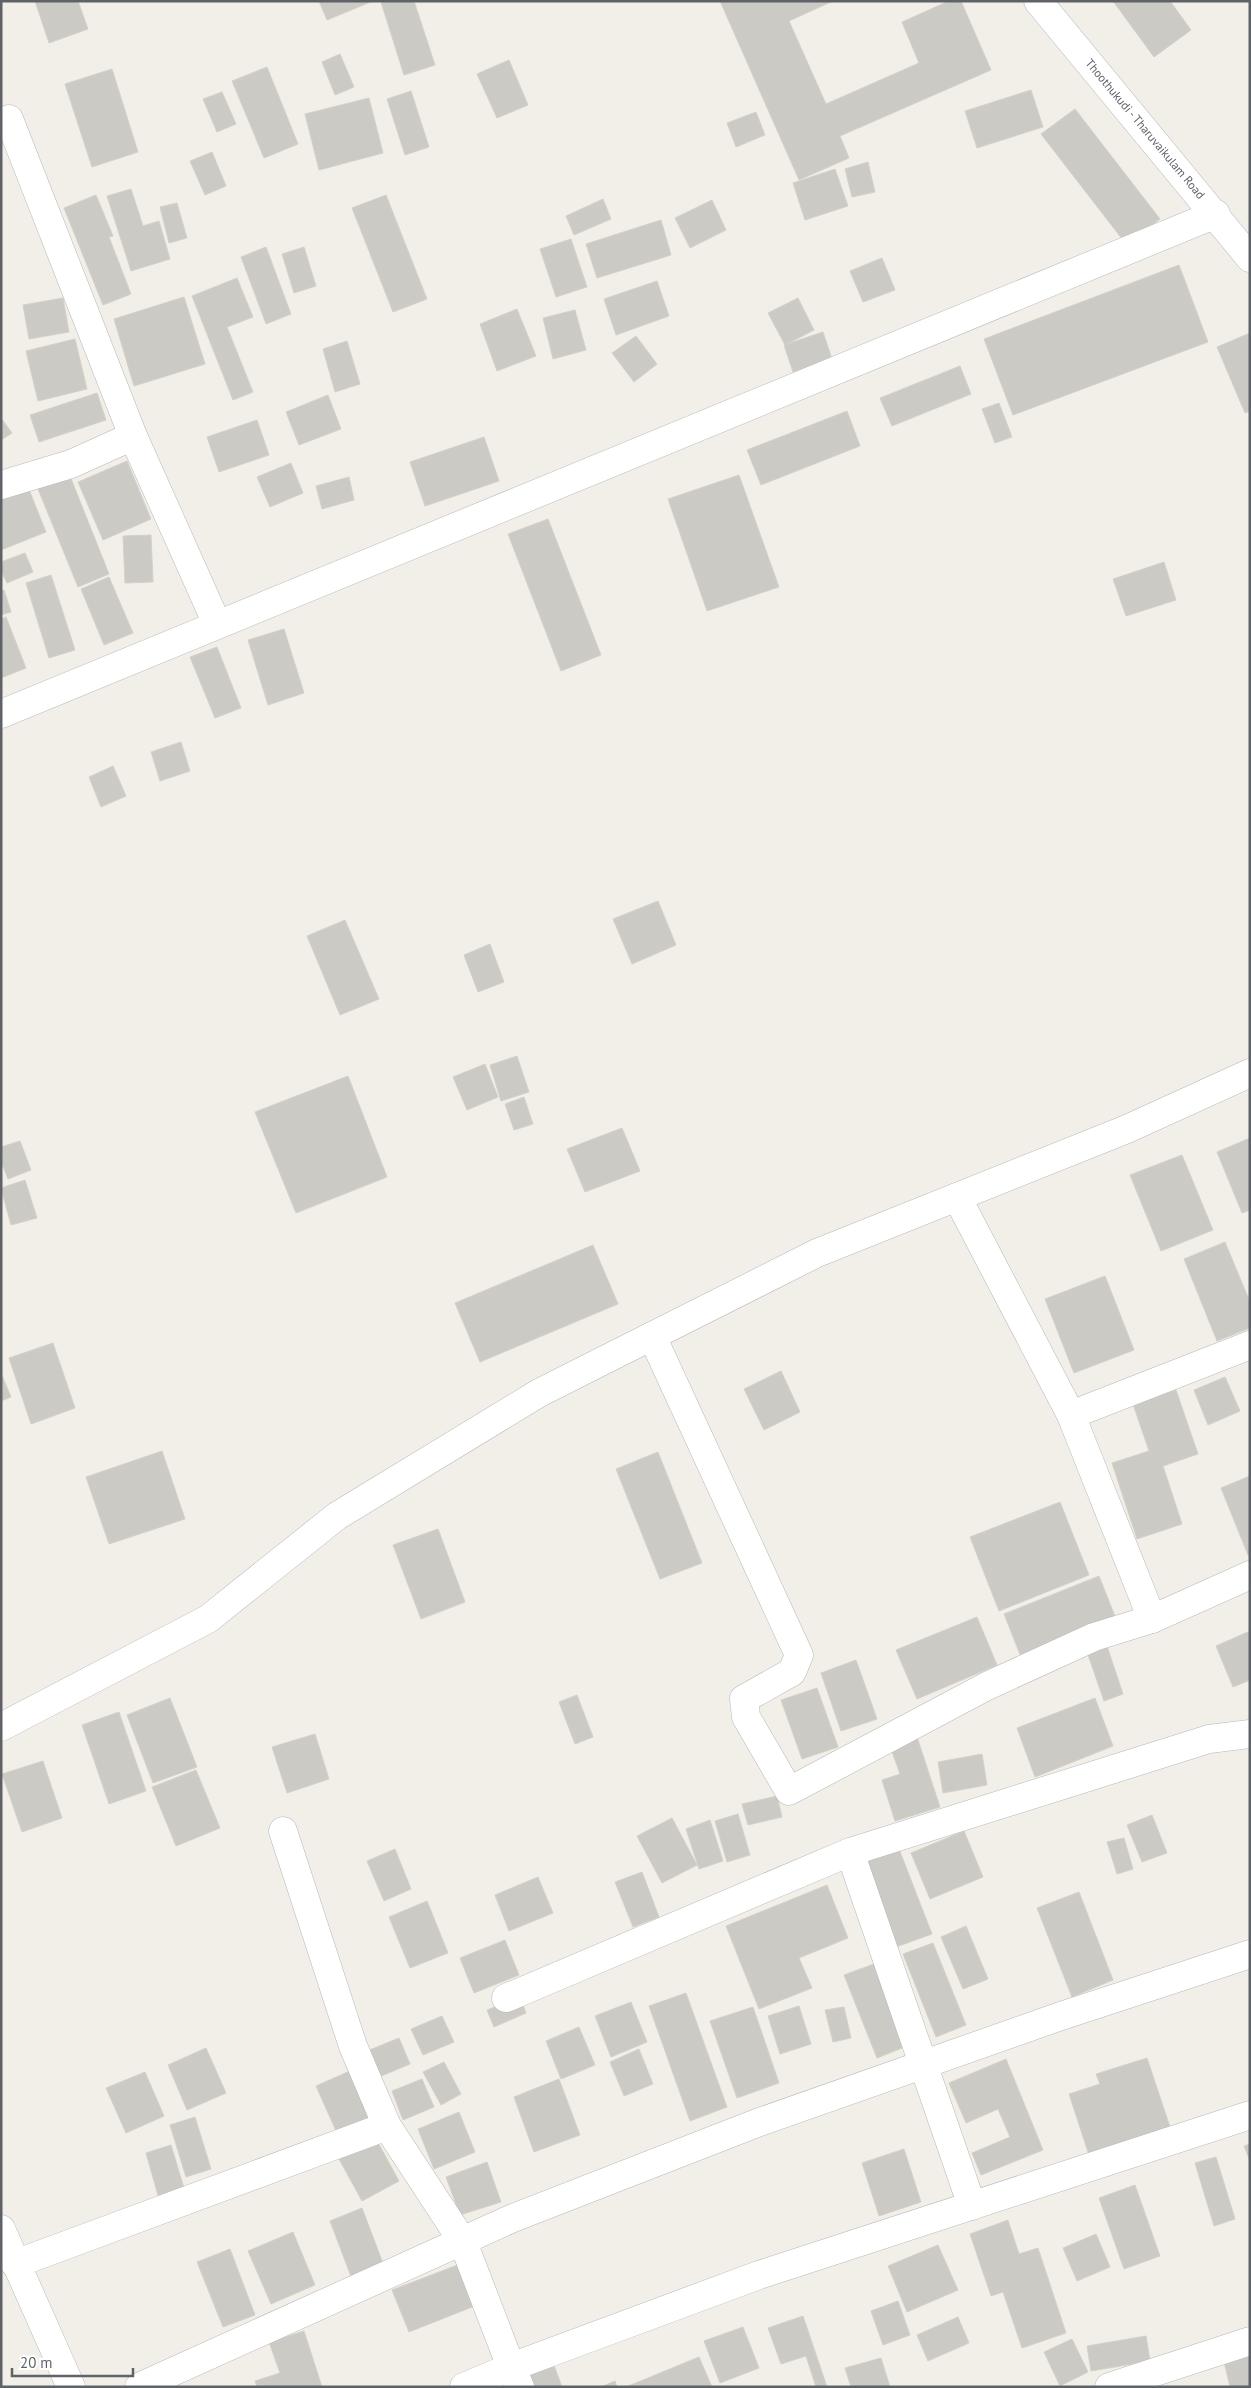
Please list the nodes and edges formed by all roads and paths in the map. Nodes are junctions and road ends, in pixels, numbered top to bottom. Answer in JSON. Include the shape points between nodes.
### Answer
{"nodes":[{"id":1,"x":1038,"y":1,"type":"edge"},
{"id":2,"x":9,"y":119,"type":"dead end"},
{"id":3,"x":1216,"y":214,"type":"junction"},
{"id":4,"x":1250,"y":258,"type":"edge"},
{"id":5,"x":132,"y":436,"type":"junction"},
{"id":6,"x":1,"y":485,"type":"edge"},
{"id":7,"x":217,"y":624,"type":"junction"},
{"id":8,"x":3,"y":709,"type":"edge"},
{"id":9,"x":1250,"y":1073,"type":"edge"},
{"id":10,"x":957,"y":1197,"type":"junction"},
{"id":11,"x":652,"y":1336,"type":"junction"},
{"id":12,"x":1250,"y":1345,"type":"edge"},
{"id":13,"x":1071,"y":1415,"type":"junction"},
{"id":14,"x":1250,"y":1576,"type":"edge"},
{"id":15,"x":1152,"y":1619,"type":"junction"},
{"id":16,"x":1,"y":1727,"type":"edge"},
{"id":17,"x":1250,"y":1734,"type":"edge"},
{"id":18,"x":283,"y":1831,"type":"dead end"},
{"id":19,"x":850,"y":1852,"type":"junction"},
{"id":20,"x":1250,"y":1954,"type":"edge"},
{"id":21,"x":506,"y":1998,"type":"dead end"},
{"id":22,"x":924,"y":2063,"type":"junction"},
{"id":23,"x":1250,"y":2115,"type":"edge"},
{"id":24,"x":387,"y":2126,"type":"junction"},
{"id":25,"x":972,"y":2206,"type":"junction"},
{"id":26,"x":1,"y":2229,"type":"edge"},
{"id":27,"x":463,"y":2242,"type":"junction"},
{"id":28,"x":15,"y":2264,"type":"junction"},
{"id":29,"x":1250,"y":2341,"type":"edge"},
{"id":30,"x":515,"y":2377,"type":"edge"},
{"id":31,"x":71,"y":2387,"type":"edge"},
{"id":32,"x":139,"y":2387,"type":"edge"},
{"id":33,"x":464,"y":2387,"type":"edge"},
{"id":34,"x":1110,"y":2387,"type":"edge"}],
"edges":[{"from":1,"to":3,"type":"street","name":"Thoothukudi - Tharuvaikulam Road"},
{"from":2,"to":5,"type":"street"},
{"from":3,"to":4,"type":"street","name":"Thoothukudi - Tharuvaikulam Road"},
{"from":3,"to":7,"type":"street"},
{"from":5,"to":6,"type":"street","via":[[71,464]]},
{"from":5,"to":7,"type":"street"},
{"from":7,"to":8,"type":"street"},
{"from":9,"to":10,"type":"street","via":[[1127,1129]]},
{"from":10,"to":11,"type":"street","via":[[817,1253]]},
{"from":10,"to":13,"type":"street"},
{"from":11,"to":15,"type":"street","via":[[798,1655],[792,1672],[744,1699],[746,1717],[789,1791],[987,1686],[1094,1637]]},
{"from":11,"to":16,"type":"street","via":[[539,1393],[337,1516],[208,1619]]},
{"from":12,"to":13,"type":"street"},
{"from":13,"to":15,"type":"street"},
{"from":14,"to":15,"type":"street"},
{"from":17,"to":19,"type":"street","via":[[1210,1739]]},
{"from":18,"to":24,"type":"street","via":[[353,2046]]},
{"from":19,"to":21,"type":"street"},
{"from":19,"to":22,"type":"street"},
{"from":20,"to":22,"type":"street"},
{"from":22,"to":25,"type":"street"},
{"from":22,"to":27,"type":"street","via":[[756,2123],[513,2218]]},
{"from":23,"to":25,"type":"street"},
{"from":24,"to":27,"type":"street"},
{"from":24,"to":28,"type":"street"},
{"from":25,"to":30,"type":"street","via":[[759,2275]]},
{"from":26,"to":28,"type":"street"},
{"from":27,"to":30,"type":"street"},
{"from":27,"to":32,"type":"street"},
{"from":28,"to":31,"type":"street"},
{"from":29,"to":34,"type":"street"},
{"from":30,"to":33,"type":"street"}]}
